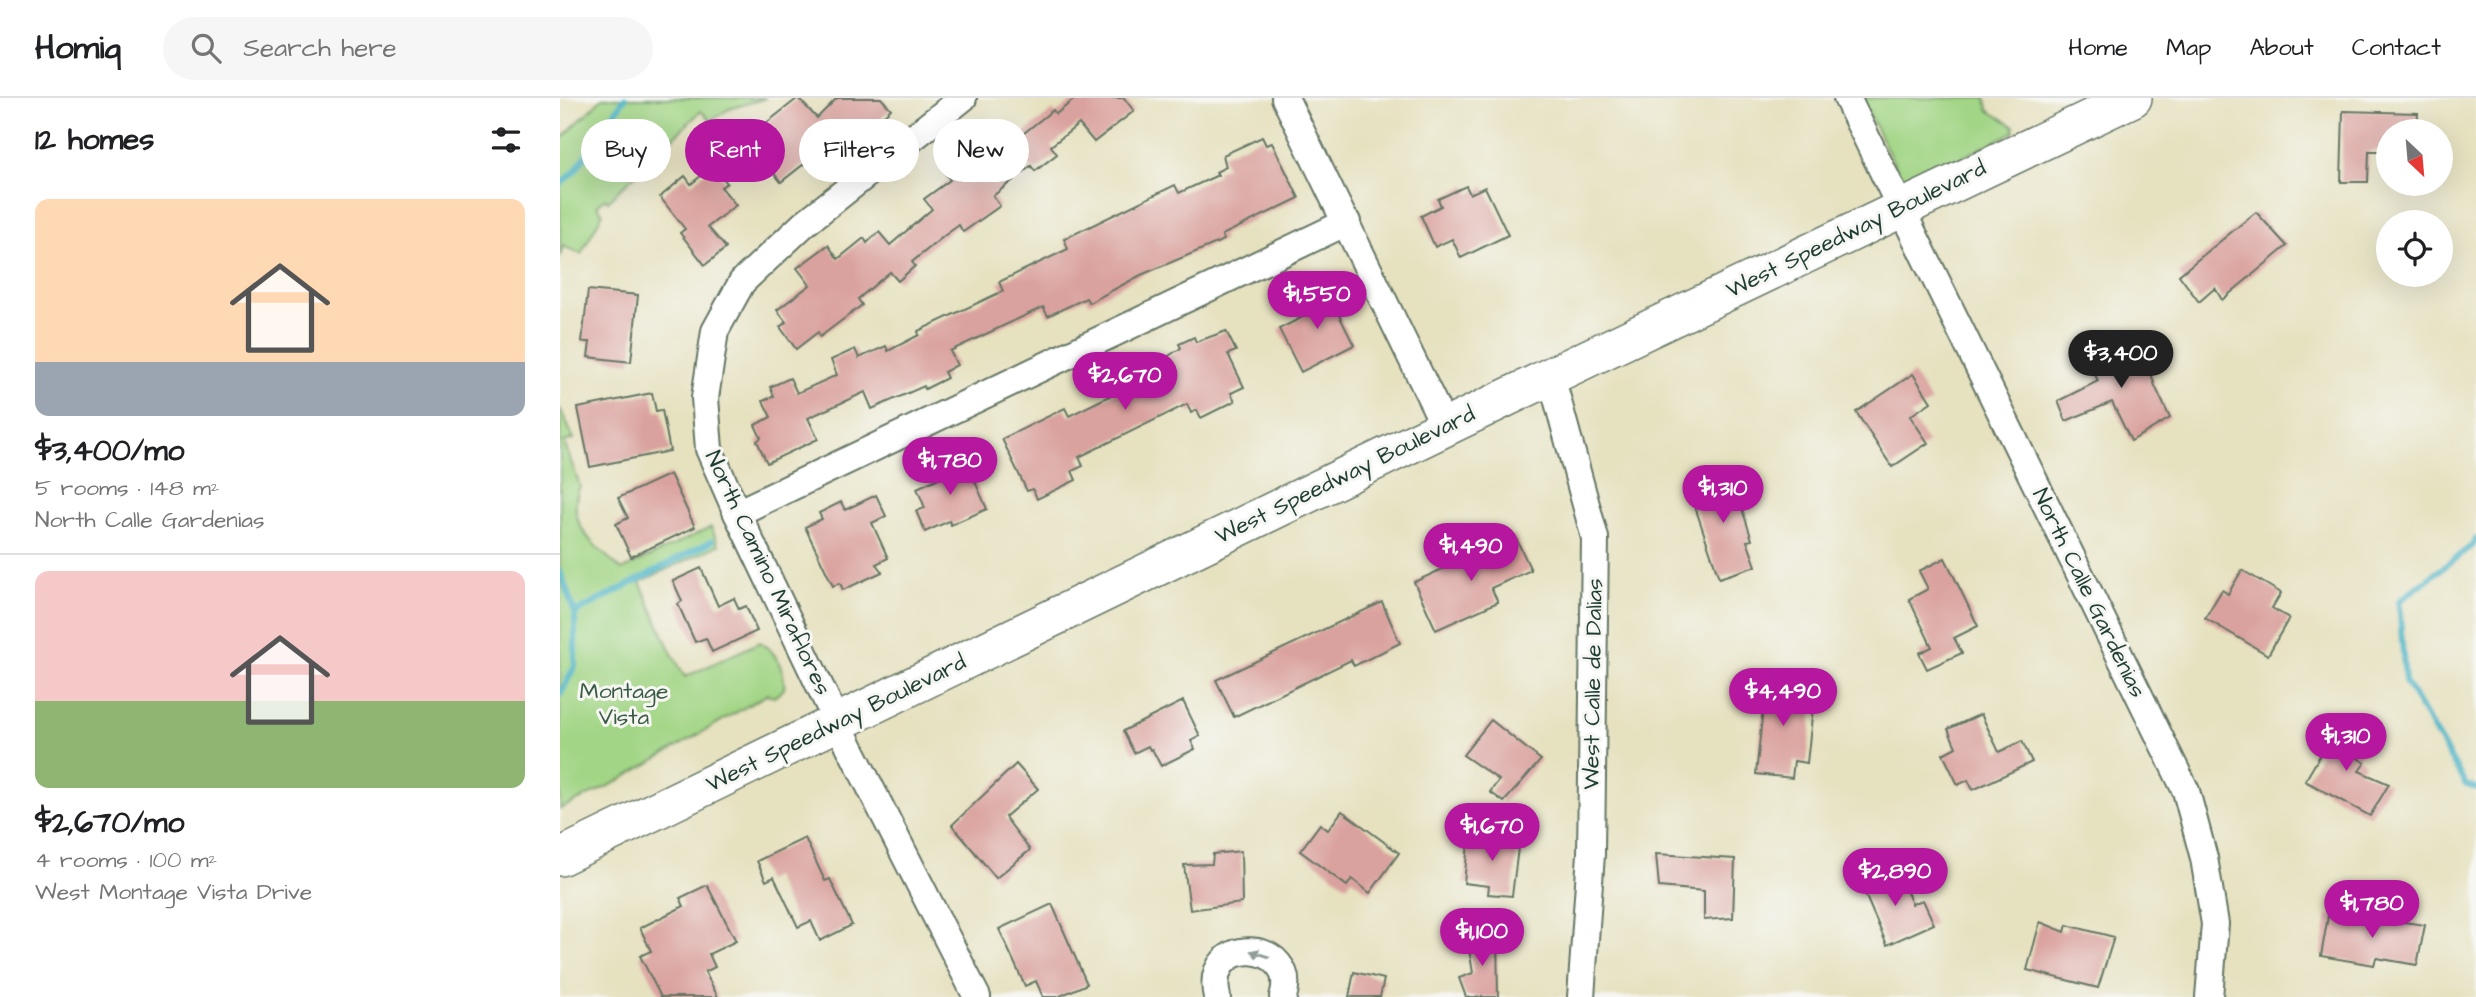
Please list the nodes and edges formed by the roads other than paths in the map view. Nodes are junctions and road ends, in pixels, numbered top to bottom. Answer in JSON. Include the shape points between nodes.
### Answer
{"nodes":[{"id":1,"x":963,"y":98,"type":"edge"},
{"id":2,"x":1285,"y":98,"type":"edge"},
{"id":3,"x":1847,"y":98,"type":"edge"},
{"id":4,"x":2133,"y":98,"type":"edge"},
{"id":5,"x":1901,"y":208,"type":"junction"},
{"id":6,"x":1347,"y":222,"type":"junction"},
{"id":7,"x":1551,"y":376,"type":"junction"},
{"id":8,"x":1445,"y":427,"type":"junction"},
{"id":9,"x":737,"y":513,"type":"junction"},
{"id":10,"x":837,"y":723,"type":"junction"},
{"id":11,"x":560,"y":857,"type":"edge"},
{"id":12,"x":977,"y":997,"type":"edge"},
{"id":13,"x":1217,"y":997,"type":"edge"},
{"id":14,"x":1283,"y":997,"type":"edge"},
{"id":15,"x":1581,"y":997,"type":"edge"},
{"id":16,"x":2209,"y":997,"type":"edge"}],
"edges":[{"from":1,"to":9,"type":"street","name":"North Camino Miraflores","via":[[805,223],[742,282],[715,331],[705,398],[709,449]]},
{"from":2,"to":6,"type":"street"},
{"from":3,"to":5,"type":"street","name":"North Calle Gardenias"},
{"from":4,"to":5,"type":"main road","name":"West Speedway Boulevard"},
{"from":5,"to":7,"type":"main road","name":"West Speedway Boulevard"},
{"from":5,"to":16,"type":"street","name":"North Calle Gardenias","via":[[2186,791],[2215,924]]},
{"from":6,"to":8,"type":"street"},
{"from":6,"to":9,"type":"street"},
{"from":7,"to":8,"type":"main road","name":"West Speedway Boulevard"},
{"from":7,"to":15,"type":"street","name":"West Calle de Dalias","via":[[1595,538],[1591,854]]},
{"from":8,"to":10,"type":"main road","name":"West Speedway Boulevard"},
{"from":9,"to":10,"type":"street","name":"North Camino Miraflores"},
{"from":10,"to":11,"type":"main road","name":"West Speedway Boulevard"},
{"from":10,"to":12,"type":"street","name":"North Camino Miraflores"},
{"from":14,"to":13,"type":"street","one_way":true,"via":[[1281,968],[1264,952],[1252,950],[1229,956],[1221,965],[1216,976]]}]}
